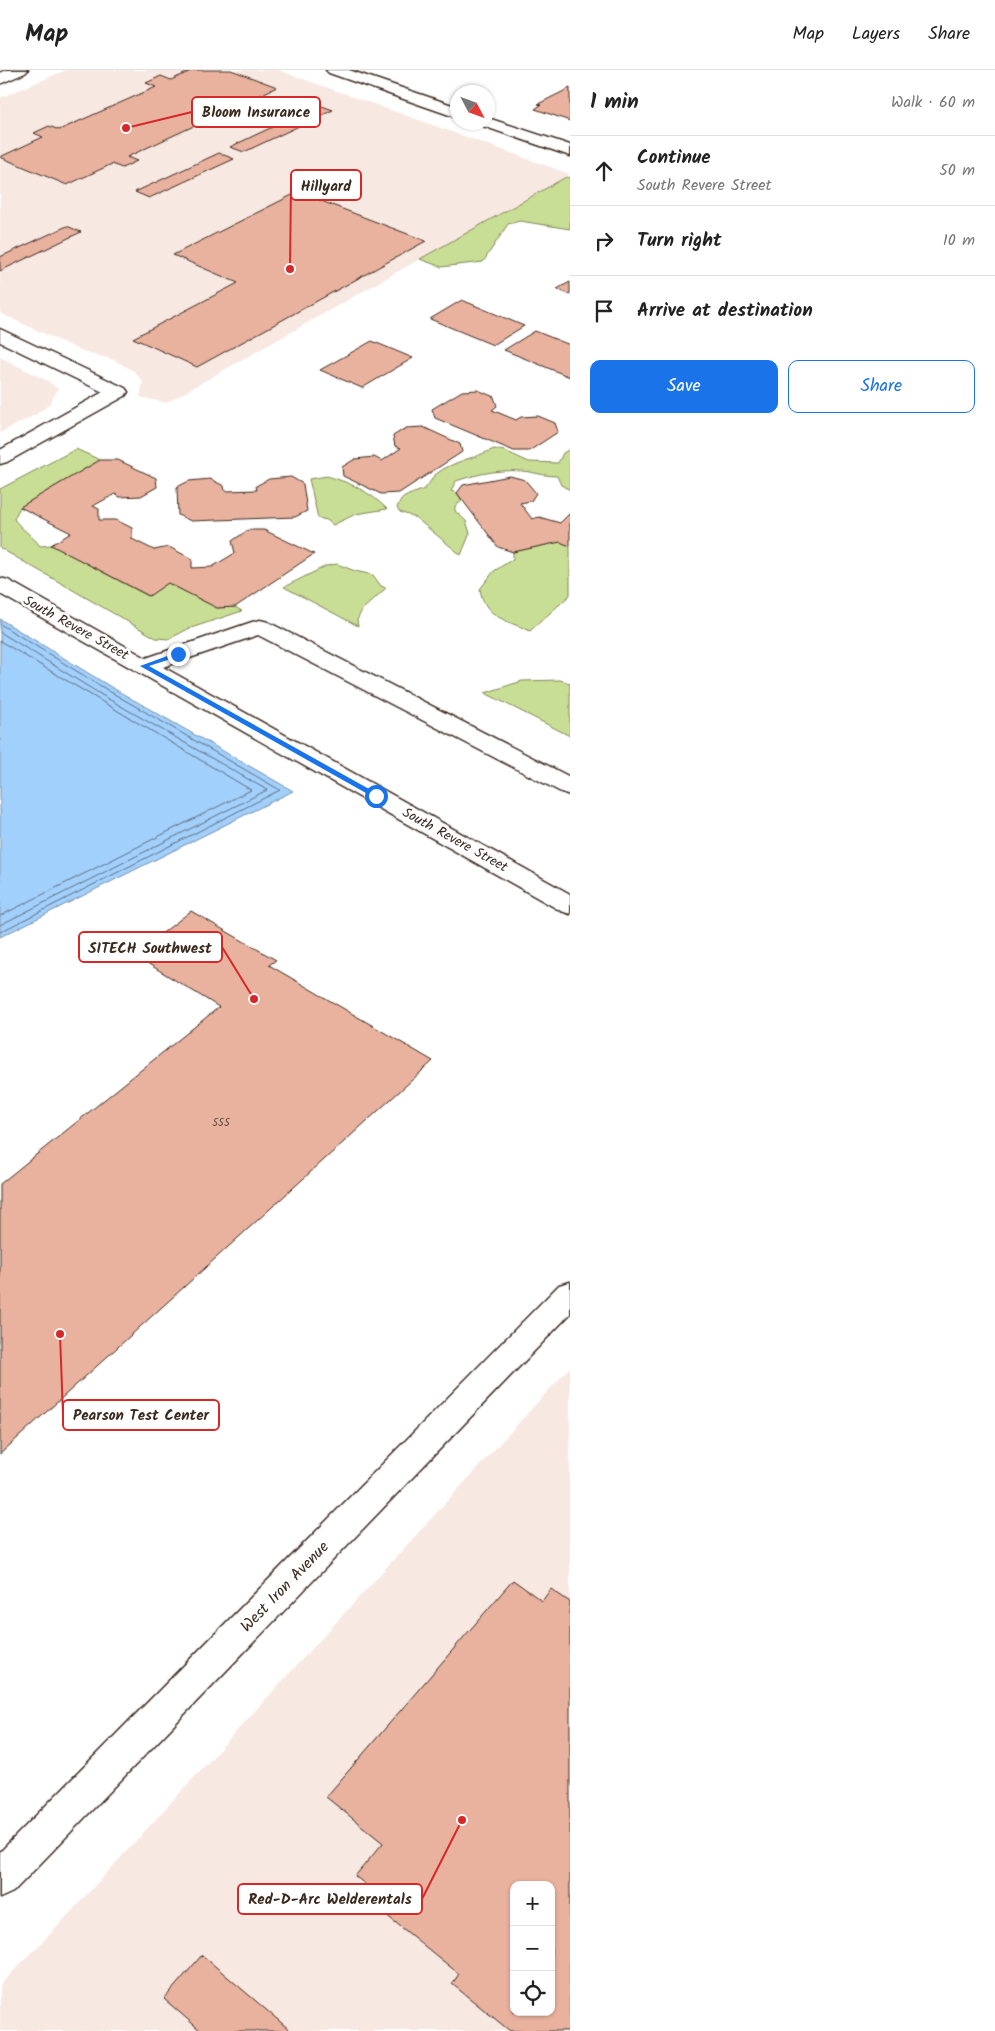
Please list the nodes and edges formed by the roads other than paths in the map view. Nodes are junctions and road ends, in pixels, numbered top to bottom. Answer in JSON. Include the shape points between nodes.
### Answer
{"nodes":[{"id":1,"x":20,"y":70,"type":"edge"},
{"id":2,"x":334,"y":70,"type":"edge"},
{"id":3,"x":0,"y":79,"type":"edge"},
{"id":4,"x":450,"y":110,"type":"edge"},
{"id":5,"x":495,"y":125,"type":"edge"},
{"id":6,"x":570,"y":151,"type":"edge"},
{"id":7,"x":0,"y":335,"type":"edge"},
{"id":8,"x":0,"y":458,"type":"edge"},
{"id":9,"x":0,"y":585,"type":"edge"},
{"id":10,"x":144,"y":666,"type":"junction"},
{"id":11,"x":570,"y":788,"type":"edge"},
{"id":12,"x":570,"y":905,"type":"edge"},
{"id":13,"x":570,"y":1294,"type":"edge"},
{"id":14,"x":0,"y":1879,"type":"edge"}],
"edges":[{"from":1,"to":3,"type":"street"},
{"from":2,"to":4,"type":"street"},
{"from":5,"to":6,"type":"street"},
{"from":7,"to":8,"type":"street","via":[[118,392]]},
{"from":9,"to":10,"type":"street","name":"South Revere Street"},
{"from":10,"to":11,"type":"street","via":[[260,627]]},
{"from":10,"to":12,"type":"street","name":"South Revere Street"},
{"from":13,"to":14,"type":"street","name":"West Iron Avenue"}]}
